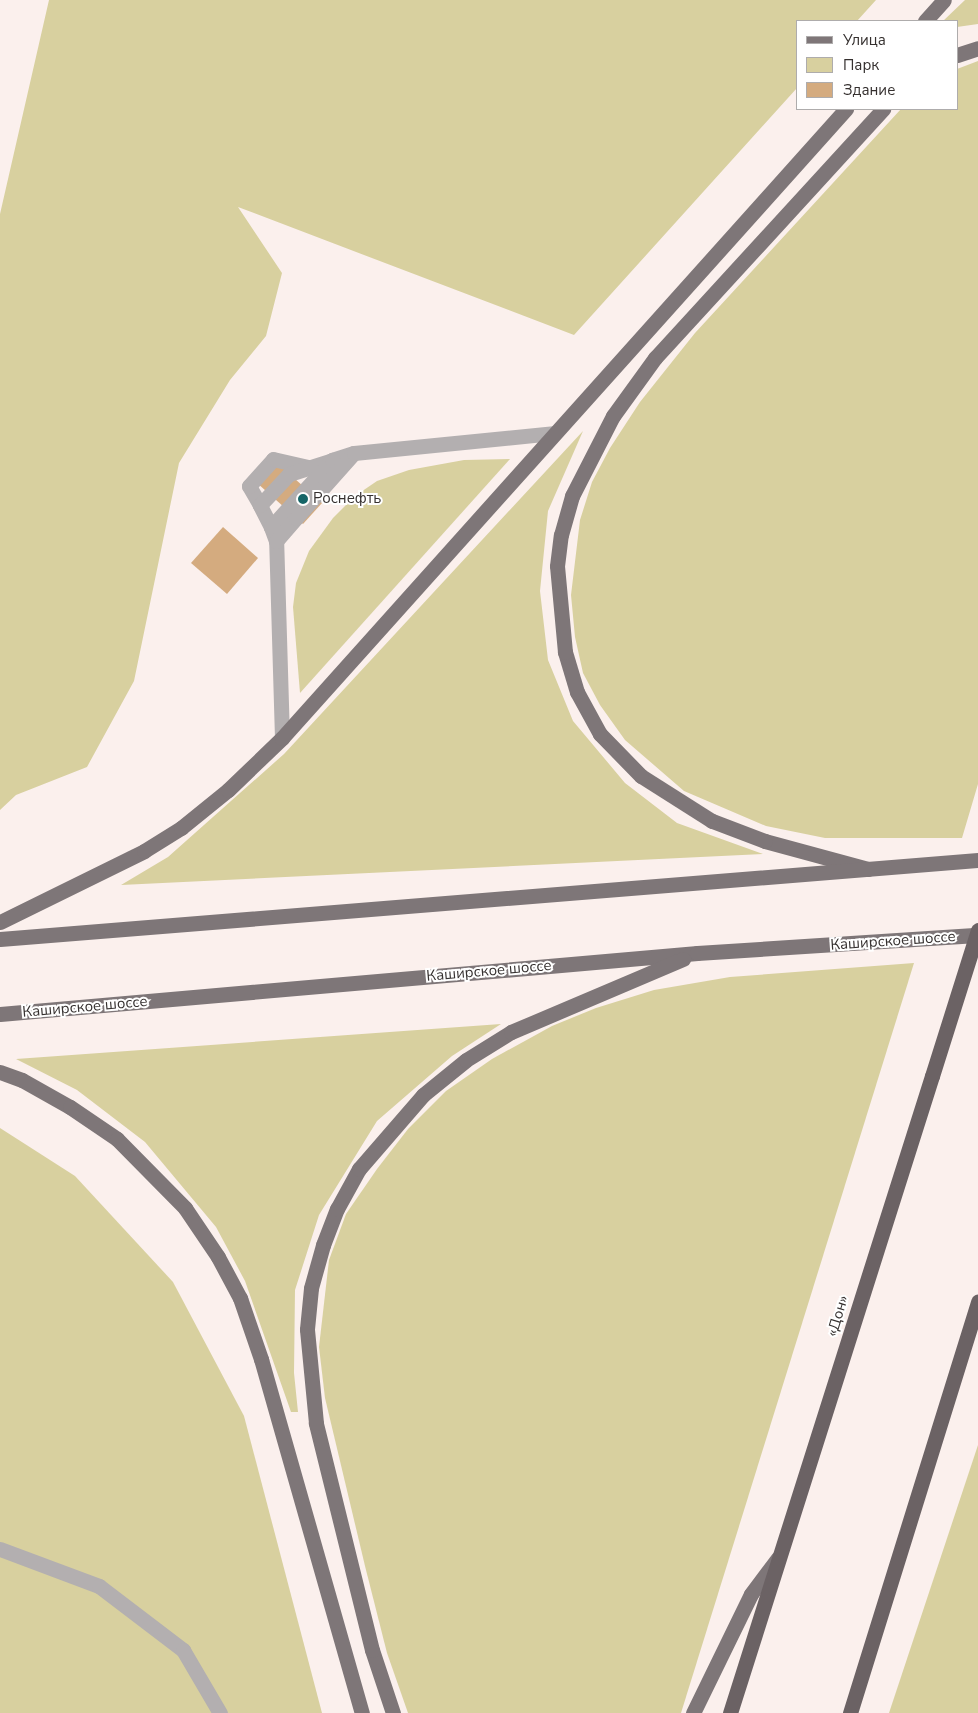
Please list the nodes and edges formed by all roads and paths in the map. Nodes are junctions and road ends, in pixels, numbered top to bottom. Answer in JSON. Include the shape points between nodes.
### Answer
{"nodes":[{"id":1,"x":944,"y":0,"type":"edge"},
{"id":2,"x":926,"y":20,"type":"edge"},
{"id":3,"x":978,"y":48,"type":"edge"},
{"id":4,"x":958,"y":55,"type":"edge"},
{"id":5,"x":845,"y":110,"type":"edge"},
{"id":6,"x":882,"y":110,"type":"edge"},
{"id":7,"x":553,"y":433,"type":"junction"},
{"id":8,"x":354,"y":453,"type":"junction"},
{"id":9,"x":332,"y":460,"type":"junction"},
{"id":10,"x":309,"y":468,"type":"junction"},
{"id":11,"x":260,"y":506,"type":"junction"},
{"id":12,"x":273,"y":534,"type":"junction"},
{"id":13,"x":282,"y":738,"type":"junction"},
{"id":14,"x":978,"y":860,"type":"edge"},
{"id":15,"x":868,"y":869,"type":"junction"},
{"id":16,"x":0,"y":922,"type":"edge"},
{"id":17,"x":978,"y":930,"type":"edge"},
{"id":18,"x":978,"y":935,"type":"edge"},
{"id":19,"x":0,"y":939,"type":"edge"},
{"id":20,"x":697,"y":953,"type":"junction"},
{"id":21,"x":0,"y":1014,"type":"edge"},
{"id":22,"x":0,"y":1072,"type":"edge"},
{"id":23,"x":978,"y":1302,"type":"edge"},
{"id":24,"x":0,"y":1549,"type":"edge"},
{"id":25,"x":781,"y":1555,"type":"junction"},
{"id":26,"x":220,"y":1713,"type":"edge"},
{"id":27,"x":362,"y":1713,"type":"edge"},
{"id":28,"x":393,"y":1713,"type":"edge"},
{"id":29,"x":693,"y":1713,"type":"edge"},
{"id":30,"x":730,"y":1713,"type":"edge"},
{"id":31,"x":850,"y":1713,"type":"edge"}],
"edges":[{"from":1,"to":2,"type":"main road"},
{"from":3,"to":4,"type":"main road"},
{"from":5,"to":7,"type":"main road"},
{"from":6,"to":15,"type":"main road","via":[[655,358],[613,416],[572,496],[561,535],[557,566],[565,652],[577,692],[600,734],[641,776],[712,821],[765,841]]},
{"from":7,"to":8,"type":"lane"},
{"from":7,"to":13,"type":"main road"},
{"from":8,"to":9,"type":"lane"},
{"from":8,"to":12,"type":"lane"},
{"from":9,"to":10,"type":"lane"},
{"from":9,"to":12,"type":"lane"},
{"from":10,"to":11,"type":"lane","via":[[289,474]]},
{"from":10,"to":11,"type":"lane","via":[[273,459],[248,486]]},
{"from":11,"to":12,"type":"lane"},
{"from":12,"to":13,"type":"lane"},
{"from":13,"to":16,"type":"main road","via":[[228,790],[181,828],[144,851]]},
{"from":14,"to":15,"type":"main road"},
{"from":15,"to":19,"type":"main road"},
{"from":17,"to":25,"type":"highway","name":"«Дон»","bridge":true},
{"from":18,"to":20,"type":"main road","name":"Каширское шоссе"},
{"from":20,"to":21,"type":"main road","name":"Каширское шоссе"},
{"from":20,"to":28,"type":"main road","via":[[511,1032],[466,1060],[423,1095],[391,1129],[359,1169],[337,1208],[311,1288],[307,1329],[310,1378],[316,1423],[370,1641]]},
{"from":22,"to":27,"type":"main road","via":[[22,1080],[70,1107],[117,1139],[185,1208],[218,1257],[240,1298],[261,1359]]},
{"from":23,"to":31,"type":"highway"},
{"from":24,"to":26,"type":"lane","via":[[99,1586],[183,1650]]},
{"from":25,"to":29,"type":"main road","via":[[751,1594]]},
{"from":25,"to":30,"type":"highway","name":"«Дон»"}]}
